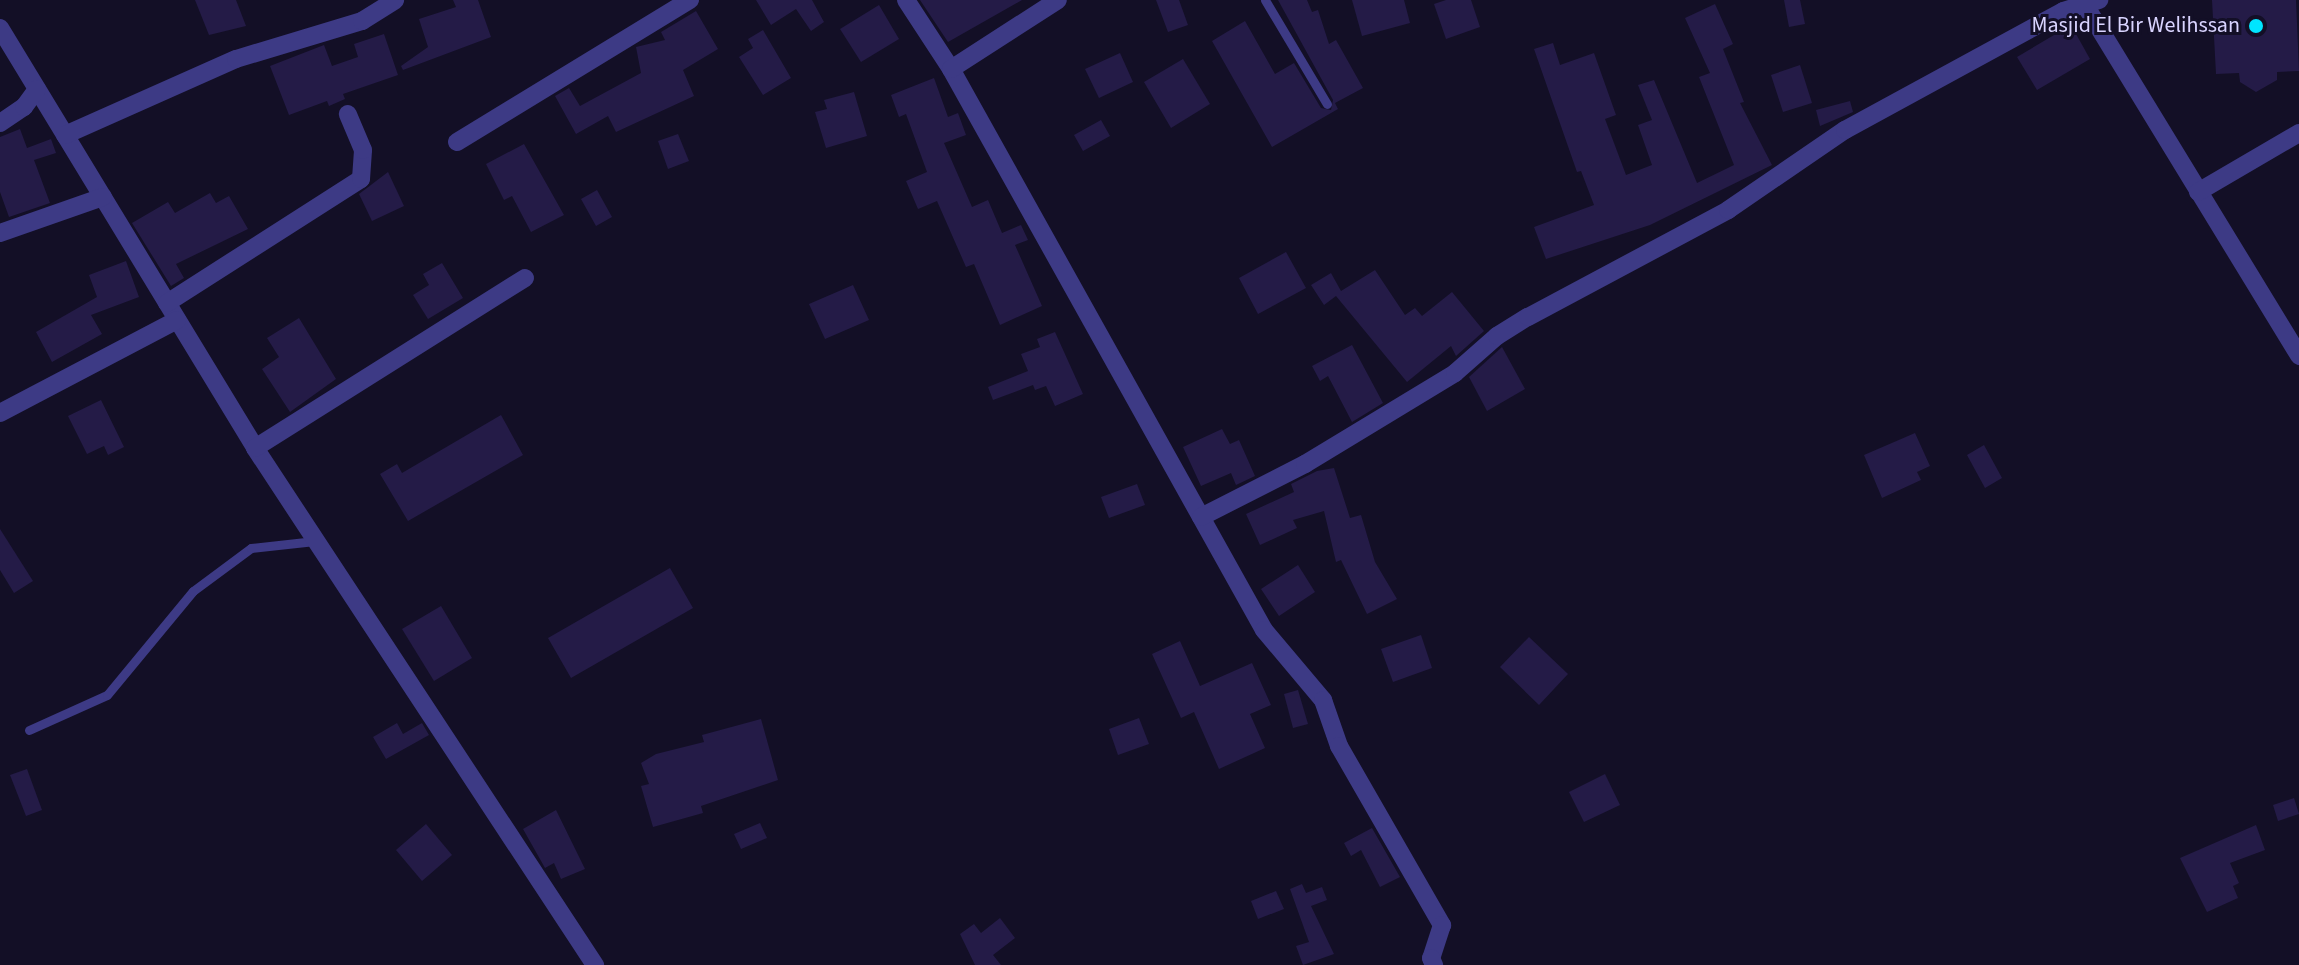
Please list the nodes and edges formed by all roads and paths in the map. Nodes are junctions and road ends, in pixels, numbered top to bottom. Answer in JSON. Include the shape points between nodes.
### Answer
{"nodes":[{"id":1,"x":395,"y":0,"type":"edge"},
{"id":2,"x":690,"y":0,"type":"edge"},
{"id":3,"x":906,"y":0,"type":"edge"},
{"id":4,"x":1058,"y":0,"type":"edge"},
{"id":5,"x":1265,"y":0,"type":"edge"},
{"id":6,"x":2089,"y":2,"type":"edge"},
{"id":7,"x":0,"y":28,"type":"edge"},
{"id":8,"x":951,"y":69,"type":"junction"},
{"id":9,"x":37,"y":89,"type":"junction"},
{"id":10,"x":1327,"y":104,"type":"dead end"},
{"id":11,"x":348,"y":114,"type":"dead end"},
{"id":12,"x":0,"y":123,"type":"edge"},
{"id":13,"x":2299,"y":133,"type":"edge"},
{"id":14,"x":65,"y":135,"type":"junction"},
{"id":15,"x":457,"y":142,"type":"dead end"},
{"id":16,"x":2198,"y":192,"type":"junction"},
{"id":17,"x":103,"y":197,"type":"junction"},
{"id":18,"x":0,"y":233,"type":"edge"},
{"id":19,"x":525,"y":278,"type":"dead end"},
{"id":20,"x":167,"y":303,"type":"junction"},
{"id":21,"x":177,"y":320,"type":"junction"},
{"id":22,"x":2299,"y":356,"type":"edge"},
{"id":23,"x":0,"y":413,"type":"edge"},
{"id":24,"x":255,"y":448,"type":"junction"},
{"id":25,"x":1201,"y":517,"type":"junction"},
{"id":26,"x":315,"y":541,"type":"junction"},
{"id":27,"x":29,"y":730,"type":"dead end"},
{"id":28,"x":595,"y":965,"type":"edge"},
{"id":29,"x":1434,"y":965,"type":"edge"}],
"edges":[{"from":1,"to":14,"type":"street","via":[[362,21],[236,59]]},
{"from":2,"to":15,"type":"street"},
{"from":3,"to":8,"type":"street"},
{"from":4,"to":8,"type":"street"},
{"from":5,"to":10,"type":"lane"},
{"from":6,"to":16,"type":"street"},
{"from":6,"to":25,"type":"street","via":[[2063,11],[1845,130],[1728,210],[1528,317],[1407,402],[1305,464]]},
{"from":7,"to":9,"type":"street"},
{"from":8,"to":25,"type":"street"},
{"from":9,"to":12,"type":"street","via":[[24,107]]},
{"from":9,"to":14,"type":"street"},
{"from":11,"to":20,"type":"street","via":[[363,150],[361,179]]},
{"from":13,"to":16,"type":"street"},
{"from":14,"to":17,"type":"street"},
{"from":16,"to":22,"type":"street"},
{"from":17,"to":18,"type":"street"},
{"from":17,"to":20,"type":"street"},
{"from":19,"to":24,"type":"street"},
{"from":20,"to":21,"type":"street"},
{"from":21,"to":23,"type":"street"},
{"from":21,"to":24,"type":"street"},
{"from":24,"to":26,"type":"street"},
{"from":25,"to":29,"type":"street","via":[[1264,630],[1323,700],[1339,746],[1442,925],[1431,958]]},
{"from":26,"to":27,"type":"lane","via":[[262,544],[240,555],[193,591],[107,695]]},
{"from":26,"to":28,"type":"street"}]}
